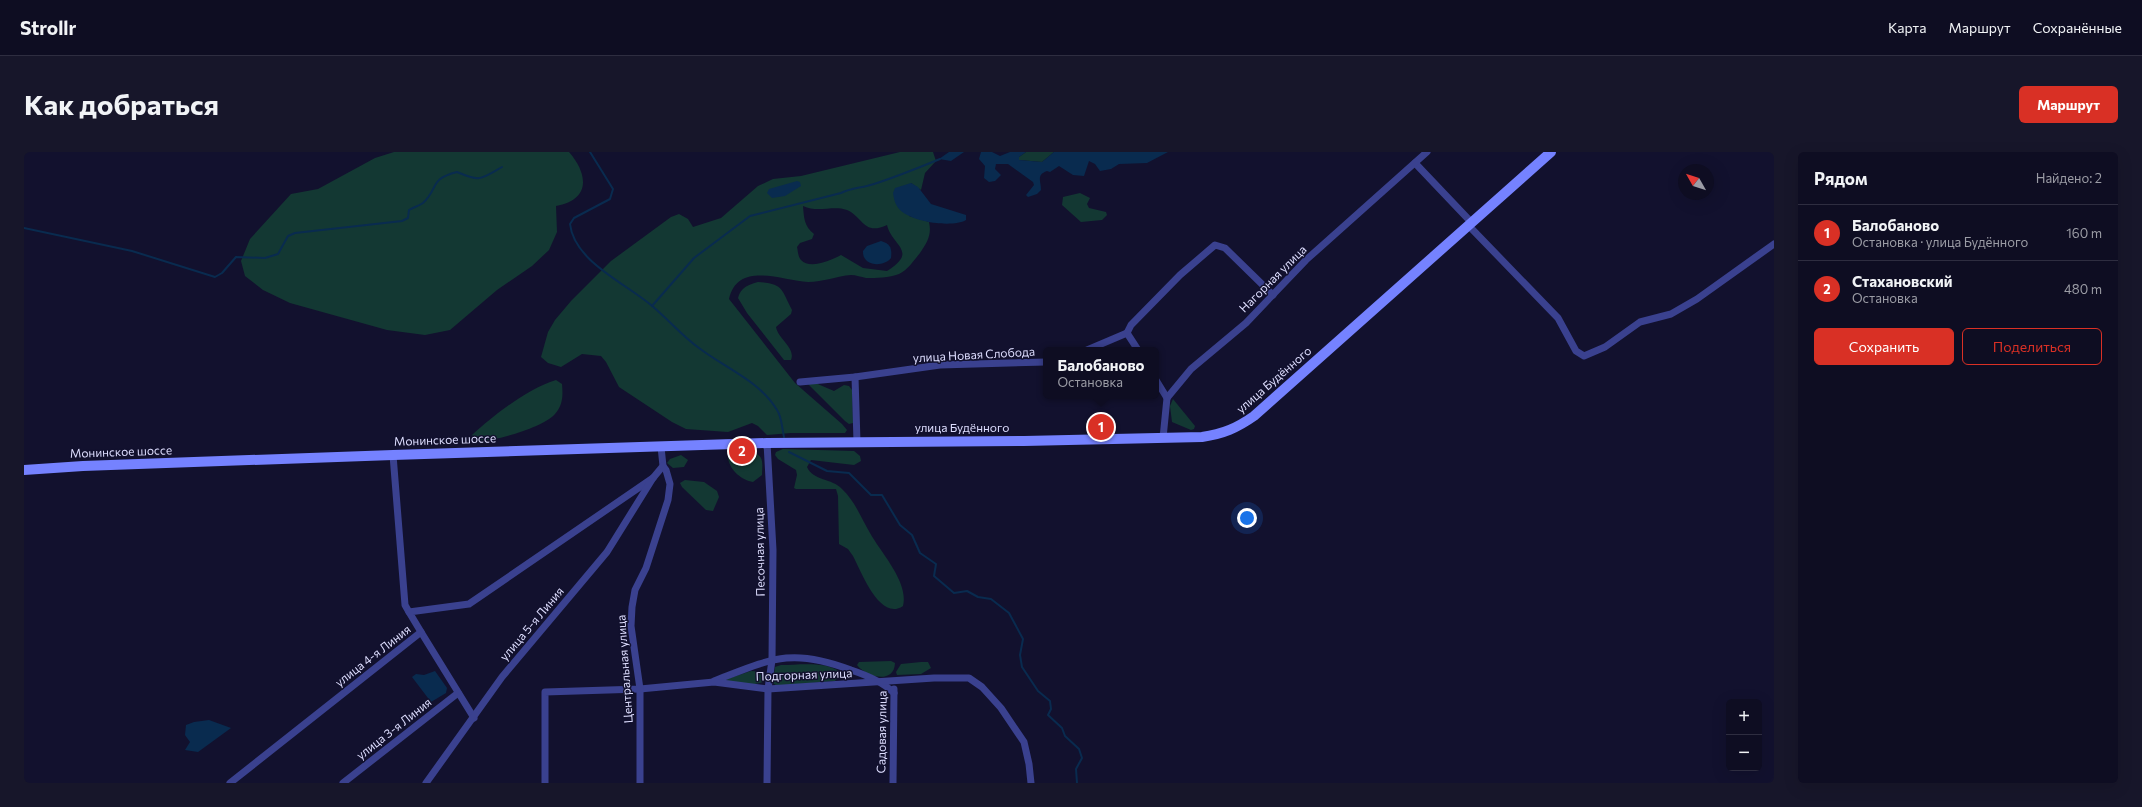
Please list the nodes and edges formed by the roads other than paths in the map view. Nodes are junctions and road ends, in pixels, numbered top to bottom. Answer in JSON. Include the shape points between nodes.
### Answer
{"nodes":[{"id":1,"x":1427,"y":152,"type":"edge"},
{"id":2,"x":1551,"y":152,"type":"edge"},
{"id":3,"x":1415,"y":163,"type":"junction"},
{"id":4,"x":1471,"y":225,"type":"junction"},
{"id":5,"x":1774,"y":244,"type":"edge"},
{"id":6,"x":1273,"y":295,"type":"junction"},
{"id":7,"x":1127,"y":333,"type":"junction"},
{"id":8,"x":1094,"y":347,"type":"edge"},
{"id":9,"x":1136,"y":347,"type":"edge"},
{"id":10,"x":1043,"y":362,"type":"edge"},
{"id":11,"x":856,"y":377,"type":"junction"},
{"id":12,"x":800,"y":382,"type":"dead end"},
{"id":13,"x":1159,"y":385,"type":"edge"},
{"id":14,"x":1167,"y":398,"type":"junction"},
{"id":15,"x":1163,"y":438,"type":"junction"},
{"id":16,"x":862,"y":441,"type":"junction"},
{"id":17,"x":767,"y":443,"type":"junction"},
{"id":18,"x":661,"y":447,"type":"junction"},
{"id":19,"x":393,"y":454,"type":"junction"},
{"id":20,"x":663,"y":466,"type":"junction"},
{"id":21,"x":24,"y":470,"type":"edge"},
{"id":22,"x":653,"y":478,"type":"junction"},
{"id":23,"x":409,"y":612,"type":"junction"},
{"id":24,"x":421,"y":632,"type":"junction"},
{"id":25,"x":772,"y":660,"type":"junction"},
{"id":26,"x":894,"y":681,"type":"junction"},
{"id":27,"x":714,"y":682,"type":"junction"},
{"id":28,"x":879,"y":683,"type":"junction"},
{"id":29,"x":640,"y":689,"type":"junction"},
{"id":30,"x":768,"y":689,"type":"junction"},
{"id":31,"x":458,"y":693,"type":"junction"},
{"id":32,"x":894,"y":693,"type":"junction"},
{"id":33,"x":474,"y":718,"type":"junction"},
{"id":34,"x":230,"y":783,"type":"edge"},
{"id":35,"x":343,"y":783,"type":"edge"},
{"id":36,"x":426,"y":783,"type":"edge"},
{"id":37,"x":545,"y":783,"type":"edge"},
{"id":38,"x":640,"y":783,"type":"edge"},
{"id":39,"x":767,"y":783,"type":"edge"},
{"id":40,"x":892,"y":783,"type":"edge"},
{"id":41,"x":1031,"y":783,"type":"edge"}],
"edges":[{"from":1,"to":3,"type":"street","name":"Нагорная улица"},
{"from":2,"to":4,"type":"main road","name":"улица Будённого"},
{"from":3,"to":4,"type":"street"},
{"from":3,"to":6,"type":"street","name":"Нагорная улица","via":[[1306,260]]},
{"from":4,"to":5,"type":"street","via":[[1558,318],[1576,351],[1584,356],[1605,347],[1640,322],[1671,314],[1697,299]]},
{"from":4,"to":15,"type":"main road","name":"улица Будённого","via":[[1254,416],[1237,428],[1222,434],[1202,437]]},
{"from":6,"to":7,"type":"street","via":[[1226,249],[1216,245],[1180,275],[1131,325]]},
{"from":6,"to":14,"type":"street","name":"Нагорная улица","via":[[1246,323],[1191,370]]},
{"from":7,"to":8,"type":"street"},
{"from":7,"to":9,"type":"street"},
{"from":10,"to":11,"type":"street","name":"улица Новая Слобода","via":[[940,365]]},
{"from":11,"to":12,"type":"street","name":"улица Новая Слобода"},
{"from":11,"to":16,"type":"street"},
{"from":13,"to":14,"type":"street"},
{"from":14,"to":15,"type":"street"},
{"from":15,"to":16,"type":"main road","name":"улица Будённого"},
{"from":16,"to":17,"type":"main road","name":"Монинское шоссе"},
{"from":17,"to":18,"type":"main road","name":"Монинское шоссе"},
{"from":17,"to":25,"type":"street","name":"Песочная улица","via":[[773,550]]},
{"from":18,"to":19,"type":"main road","name":"Монинское шоссе"},
{"from":18,"to":20,"type":"street","name":"Центральная улица"},
{"from":19,"to":21,"type":"main road","name":"Монинское шоссе"},
{"from":19,"to":23,"type":"street","via":[[405,605]]},
{"from":20,"to":22,"type":"street"},
{"from":20,"to":29,"type":"street","name":"Центральная улица","via":[[670,484],[668,500],[646,568],[635,590],[632,607],[631,626]]},
{"from":22,"to":23,"type":"street","name":"улица 4-я Линия","via":[[469,604]]},
{"from":22,"to":33,"type":"street","name":"улица 5-я Линия","via":[[607,552],[502,677]]},
{"from":23,"to":24,"type":"street","name":"улица 4-я Линия"},
{"from":24,"to":31,"type":"street"},
{"from":24,"to":34,"type":"street","name":"улица 4-я Линия"},
{"from":25,"to":27,"type":"street"},
{"from":25,"to":28,"type":"street","via":[[796,656],[814,658],[861,673]]},
{"from":25,"to":30,"type":"street","name":"Песочная улица"},
{"from":26,"to":28,"type":"street","name":"Подгорная улица"},
{"from":26,"to":32,"type":"street","name":"Садовая улица"},
{"from":26,"to":41,"type":"street","name":"Подгорная улица","via":[[970,678],[1001,708],[1024,742]]},
{"from":27,"to":29,"type":"street","name":"Подгорная улица"},
{"from":27,"to":30,"type":"street","name":"Подгорная улица"},
{"from":28,"to":30,"type":"street","name":"Подгорная улица"},
{"from":28,"to":32,"type":"street"},
{"from":29,"to":37,"type":"street","name":"Подгорная улица","via":[[545,692]]},
{"from":29,"to":38,"type":"street","name":"Центральная улица"},
{"from":30,"to":39,"type":"street"},
{"from":31,"to":33,"type":"street"},
{"from":31,"to":35,"type":"street","name":"улица 3-я Линия"},
{"from":32,"to":40,"type":"street","name":"Садовая улица"},
{"from":33,"to":36,"type":"street","name":"улица 5-я Линия"}]}
